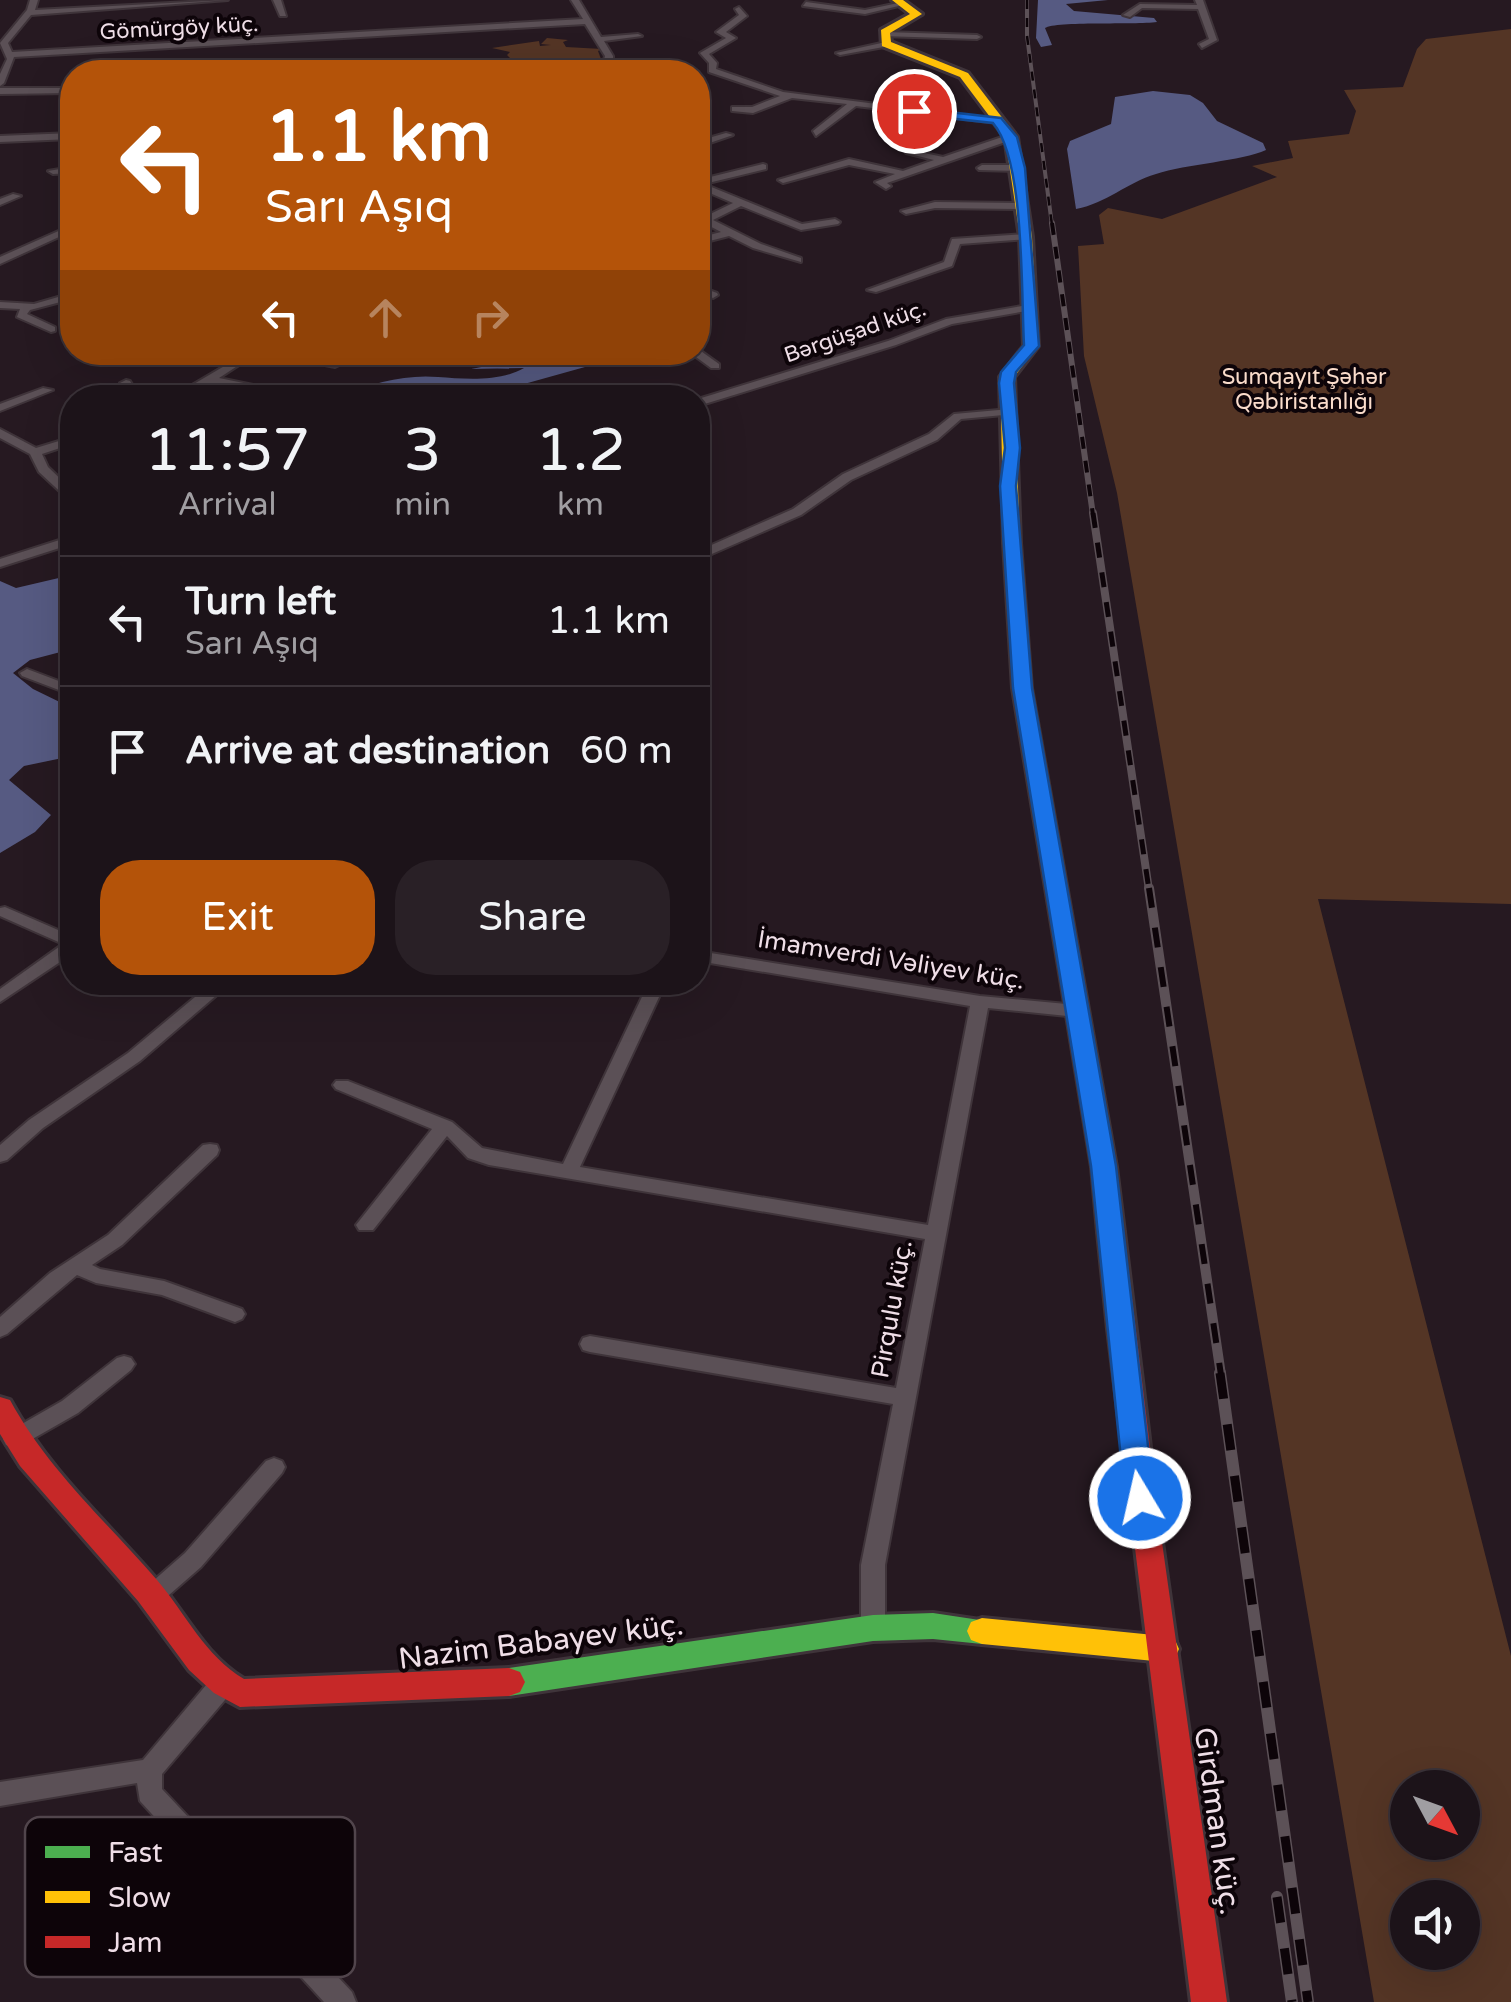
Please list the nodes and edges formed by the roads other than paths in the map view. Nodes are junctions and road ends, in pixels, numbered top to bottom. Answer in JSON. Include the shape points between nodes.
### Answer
{"nodes":[{"id":1,"x":34,"y":0,"type":"edge"},
{"id":2,"x":224,"y":0,"type":"edge"},
{"id":3,"x":277,"y":0,"type":"edge"},
{"id":4,"x":576,"y":0,"type":"edge"},
{"id":5,"x":1201,"y":3,"type":"edge"},
{"id":6,"x":806,"y":4,"type":"dead end"},
{"id":7,"x":739,"y":8,"type":"dead end"},
{"id":8,"x":282,"y":14,"type":"dead end"},
{"id":9,"x":1127,"y":14,"type":"dead end"},
{"id":10,"x":24,"y":16,"type":"junction"},
{"id":11,"x":9,"y":19,"type":"dead end"},
{"id":12,"x":590,"y":20,"type":"junction"},
{"id":13,"x":894,"y":22,"type":"edge"},
{"id":14,"x":934,"y":30,"type":"dead end"},
{"id":15,"x":638,"y":36,"type":"dead end"},
{"id":16,"x":977,"y":37,"type":"dead end"},
{"id":17,"x":600,"y":39,"type":"junction"},
{"id":18,"x":1202,"y":46,"type":"dead end"},
{"id":19,"x":4,"y":51,"type":"edge"},
{"id":20,"x":840,"y":53,"type":"dead end"},
{"id":21,"x":609,"y":60,"type":"edge"},
{"id":22,"x":712,"y":70,"type":"joint"},
{"id":23,"x":0,"y":83,"type":"edge"},
{"id":24,"x":60,"y":90,"type":"edge"},
{"id":25,"x":0,"y":91,"type":"edge"},
{"id":26,"x":792,"y":95,"type":"junction"},
{"id":27,"x":854,"y":103,"type":"junction"},
{"id":28,"x":735,"y":108,"type":"dead end"},
{"id":29,"x":1004,"y":129,"type":"junction"},
{"id":30,"x":816,"y":133,"type":"dead end"},
{"id":31,"x":60,"y":136,"type":"edge"},
{"id":32,"x":729,"y":136,"type":"dead end"},
{"id":33,"x":0,"y":138,"type":"edge"},
{"id":34,"x":710,"y":141,"type":"edge"},
{"id":35,"x":909,"y":150,"type":"dead end"},
{"id":36,"x":941,"y":159,"type":"junction"},
{"id":37,"x":763,"y":167,"type":"dead end"},
{"id":38,"x":982,"y":168,"type":"dead end"},
{"id":39,"x":1019,"y":168,"type":"junction"},
{"id":40,"x":53,"y":171,"type":"dead end"},
{"id":41,"x":60,"y":171,"type":"edge"},
{"id":42,"x":900,"y":172,"type":"junction"},
{"id":43,"x":783,"y":180,"type":"dead end"},
{"id":44,"x":710,"y":181,"type":"edge"},
{"id":45,"x":886,"y":186,"type":"dead end"},
{"id":46,"x":710,"y":189,"type":"edge"},
{"id":47,"x":16,"y":196,"type":"dead end"},
{"id":48,"x":765,"y":196,"type":"dead end"},
{"id":49,"x":0,"y":202,"type":"edge"},
{"id":50,"x":745,"y":203,"type":"junction"},
{"id":51,"x":1022,"y":206,"type":"junction"},
{"id":52,"x":906,"y":211,"type":"dead end"},
{"id":53,"x":710,"y":216,"type":"edge"},
{"id":54,"x":710,"y":220,"type":"edge"},
{"id":55,"x":835,"y":222,"type":"dead end"},
{"id":56,"x":727,"y":233,"type":"junction"},
{"id":57,"x":60,"y":234,"type":"edge"},
{"id":58,"x":1026,"y":237,"type":"junction"},
{"id":59,"x":710,"y":238,"type":"edge"},
{"id":60,"x":798,"y":260,"type":"dead end"},
{"id":61,"x":0,"y":261,"type":"edge"},
{"id":62,"x":872,"y":290,"type":"dead end"},
{"id":63,"x":710,"y":295,"type":"edge"},
{"id":64,"x":713,"y":296,"type":"dead end"},
{"id":65,"x":60,"y":300,"type":"edge"},
{"id":66,"x":0,"y":305,"type":"edge"},
{"id":67,"x":26,"y":308,"type":"junction"},
{"id":68,"x":1028,"y":308,"type":"junction"},
{"id":69,"x":52,"y":328,"type":"dead end"},
{"id":70,"x":710,"y":362,"type":"edge"},
{"id":71,"x":236,"y":365,"type":"edge"},
{"id":72,"x":715,"y":366,"type":"dead end"},
{"id":73,"x":210,"y":378,"type":"junction"},
{"id":74,"x":198,"y":385,"type":"edge"},
{"id":75,"x":242,"y":385,"type":"edge"},
{"id":76,"x":47,"y":390,"type":"dead end"},
{"id":77,"x":710,"y":399,"type":"edge"},
{"id":78,"x":0,"y":408,"type":"edge"},
{"id":79,"x":1010,"y":412,"type":"junction"},
{"id":80,"x":0,"y":434,"type":"edge"},
{"id":81,"x":60,"y":444,"type":"edge"},
{"id":82,"x":35,"y":452,"type":"junction"},
{"id":83,"x":60,"y":485,"type":"edge"},
{"id":84,"x":60,"y":544,"type":"edge"},
{"id":85,"x":710,"y":551,"type":"edge"},
{"id":86,"x":0,"y":563,"type":"edge"},
{"id":87,"x":27,"y":672,"type":"dead end"},
{"id":88,"x":60,"y":687,"type":"edge"},
{"id":89,"x":5,"y":912,"type":"dead end"},
{"id":90,"x":60,"y":938,"type":"edge"},
{"id":91,"x":60,"y":953,"type":"edge"},
{"id":92,"x":710,"y":958,"type":"edge"},
{"id":93,"x":208,"y":995,"type":"edge"},
{"id":94,"x":652,"y":995,"type":"edge"},
{"id":95,"x":0,"y":997,"type":"edge"},
{"id":96,"x":980,"y":1002,"type":"junction"},
{"id":97,"x":1077,"y":1010,"type":"junction"},
{"id":98,"x":342,"y":1086,"type":"dead end"},
{"id":99,"x":445,"y":1126,"type":"junction"},
{"id":100,"x":210,"y":1150,"type":"dead end"},
{"id":101,"x":0,"y":1155,"type":"edge"},
{"id":102,"x":568,"y":1173,"type":"junction"},
{"id":103,"x":366,"y":1225,"type":"dead end"},
{"id":104,"x":933,"y":1233,"type":"junction"},
{"id":105,"x":76,"y":1266,"type":"junction"},
{"id":106,"x":235,"y":1314,"type":"dead end"},
{"id":107,"x":0,"y":1329,"type":"edge"},
{"id":108,"x":590,"y":1344,"type":"dead end"},
{"id":109,"x":124,"y":1364,"type":"dead end"},
{"id":110,"x":904,"y":1398,"type":"junction"},
{"id":111,"x":0,"y":1408,"type":"edge"},
{"id":112,"x":14,"y":1439,"type":"junction"},
{"id":113,"x":274,"y":1466,"type":"dead end"},
{"id":114,"x":153,"y":1595,"type":"junction"},
{"id":115,"x":874,"y":1628,"type":"junction"},
{"id":116,"x":1164,"y":1649,"type":"junction"},
{"id":117,"x":221,"y":1686,"type":"junction"},
{"id":118,"x":150,"y":1770,"type":"junction"},
{"id":119,"x":0,"y":1794,"type":"edge"},
{"id":120,"x":171,"y":1817,"type":"edge"},
{"id":121,"x":319,"y":1977,"type":"edge"},
{"id":122,"x":342,"y":2002,"type":"edge"},
{"id":123,"x":1210,"y":2002,"type":"edge"}],
"edges":[{"from":1,"to":10,"type":"street"},
{"from":2,"to":10,"type":"street"},
{"from":3,"to":8,"type":"street"},
{"from":4,"to":12,"type":"street"},
{"from":5,"to":9,"type":"street","via":[[1140,6]]},
{"from":5,"to":18,"type":"street","via":[[1214,40]]},
{"from":6,"to":13,"type":"street"},
{"from":7,"to":22,"type":"street","via":[[743,16],[720,32],[732,38],[704,53]]},
{"from":10,"to":11,"type":"street"},
{"from":10,"to":19,"type":"street"},
{"from":12,"to":17,"type":"street"},
{"from":12,"to":19,"type":"street","name":"Gömürgöy küç."},
{"from":13,"to":14,"type":"street"},
{"from":13,"to":16,"type":"street"},
{"from":13,"to":20,"type":"street"},
{"from":13,"to":29,"type":"street","via":[[964,74]]},
{"from":15,"to":17,"type":"street"},
{"from":17,"to":21,"type":"street"},
{"from":19,"to":23,"type":"street"},
{"from":22,"to":26,"type":"street"},
{"from":24,"to":25,"type":"street"},
{"from":26,"to":27,"type":"street"},
{"from":26,"to":28,"type":"street","via":[[752,110]]},
{"from":27,"to":29,"type":"street"},
{"from":27,"to":30,"type":"street"},
{"from":29,"to":36,"type":"street"},
{"from":29,"to":39,"type":"street","name":"Girdman küç."},
{"from":31,"to":33,"type":"street"},
{"from":32,"to":34,"type":"street"},
{"from":35,"to":36,"type":"street"},
{"from":36,"to":42,"type":"street"},
{"from":37,"to":44,"type":"street"},
{"from":38,"to":39,"type":"street"},
{"from":39,"to":51,"type":"street","name":"Girdman küç."},
{"from":40,"to":41,"type":"street"},
{"from":42,"to":43,"type":"street","via":[[849,162]]},
{"from":42,"to":45,"type":"street","via":[[880,182]]},
{"from":46,"to":50,"type":"street"},
{"from":47,"to":49,"type":"street"},
{"from":48,"to":50,"type":"street"},
{"from":50,"to":53,"type":"street"},
{"from":50,"to":55,"type":"street","via":[[801,226]]},
{"from":51,"to":52,"type":"street"},
{"from":51,"to":58,"type":"street","name":"Girdman küç."},
{"from":54,"to":56,"type":"street"},
{"from":56,"to":59,"type":"street"},
{"from":56,"to":60,"type":"street"},
{"from":57,"to":61,"type":"street"},
{"from":58,"to":62,"type":"street","via":[[956,241],[948,264]]},
{"from":58,"to":68,"type":"street","name":"Girdman küç."},
{"from":63,"to":64,"type":"street"},
{"from":65,"to":67,"type":"street"},
{"from":66,"to":67,"type":"street"},
{"from":67,"to":69,"type":"street","via":[[22,315]]},
{"from":68,"to":77,"type":"street","name":"Bərgüşad küç.","via":[[950,321]]},
{"from":68,"to":79,"type":"street","name":"Girdman küç.","via":[[1032,346],[1008,372]]},
{"from":70,"to":72,"type":"street"},
{"from":71,"to":73,"type":"street"},
{"from":73,"to":74,"type":"street"},
{"from":73,"to":75,"type":"street"},
{"from":76,"to":78,"type":"street"},
{"from":79,"to":85,"type":"street","via":[[958,416],[933,437],[847,477],[797,512]]},
{"from":79,"to":97,"type":"street","name":"Girdman küç.","via":[[1008,486],[1022,688]]},
{"from":80,"to":82,"type":"street"},
{"from":81,"to":82,"type":"street"},
{"from":82,"to":83,"type":"street"},
{"from":84,"to":86,"type":"street"},
{"from":87,"to":88,"type":"street"},
{"from":89,"to":90,"type":"street"},
{"from":91,"to":95,"type":"street"},
{"from":92,"to":96,"type":"street","name":"İmamverdi Vəliyev küç."},
{"from":93,"to":101,"type":"street"},
{"from":94,"to":102,"type":"street"},
{"from":96,"to":97,"type":"street","name":"İmamverdi Vəliyev küç."},
{"from":96,"to":104,"type":"street","name":"Pirqulu küç."},
{"from":97,"to":116,"type":"street","name":"Girdman küç.","via":[[1104,1166],[1134,1460]]},
{"from":98,"to":99,"type":"street"},
{"from":99,"to":102,"type":"street","via":[[489,1158]]},
{"from":99,"to":103,"type":"street"},
{"from":100,"to":105,"type":"street","via":[[115,1240]]},
{"from":102,"to":104,"type":"street"},
{"from":104,"to":110,"type":"street","name":"Pirqulu küç."},
{"from":105,"to":106,"type":"street"},
{"from":105,"to":107,"type":"street"},
{"from":108,"to":110,"type":"street"},
{"from":109,"to":112,"type":"street","via":[[70,1407]]},
{"from":110,"to":115,"type":"street","name":"Pirqulu küç.","via":[[874,1565]]},
{"from":111,"to":112,"type":"street"},
{"from":112,"to":114,"type":"street"},
{"from":113,"to":114,"type":"street","via":[[193,1560]]},
{"from":114,"to":117,"type":"street","via":[[198,1664]]},
{"from":115,"to":116,"type":"street","name":"Nazim Babayev küç.","via":[[933,1626]]},
{"from":115,"to":117,"type":"street","name":"Nazim Babayev küç.","via":[[494,1684],[279,1695]]},
{"from":116,"to":123,"type":"street","name":"Girdman küç."},
{"from":117,"to":118,"type":"street"},
{"from":118,"to":119,"type":"street"},
{"from":118,"to":120,"type":"street","via":[[149,1793]]},
{"from":121,"to":122,"type":"street"}]}
